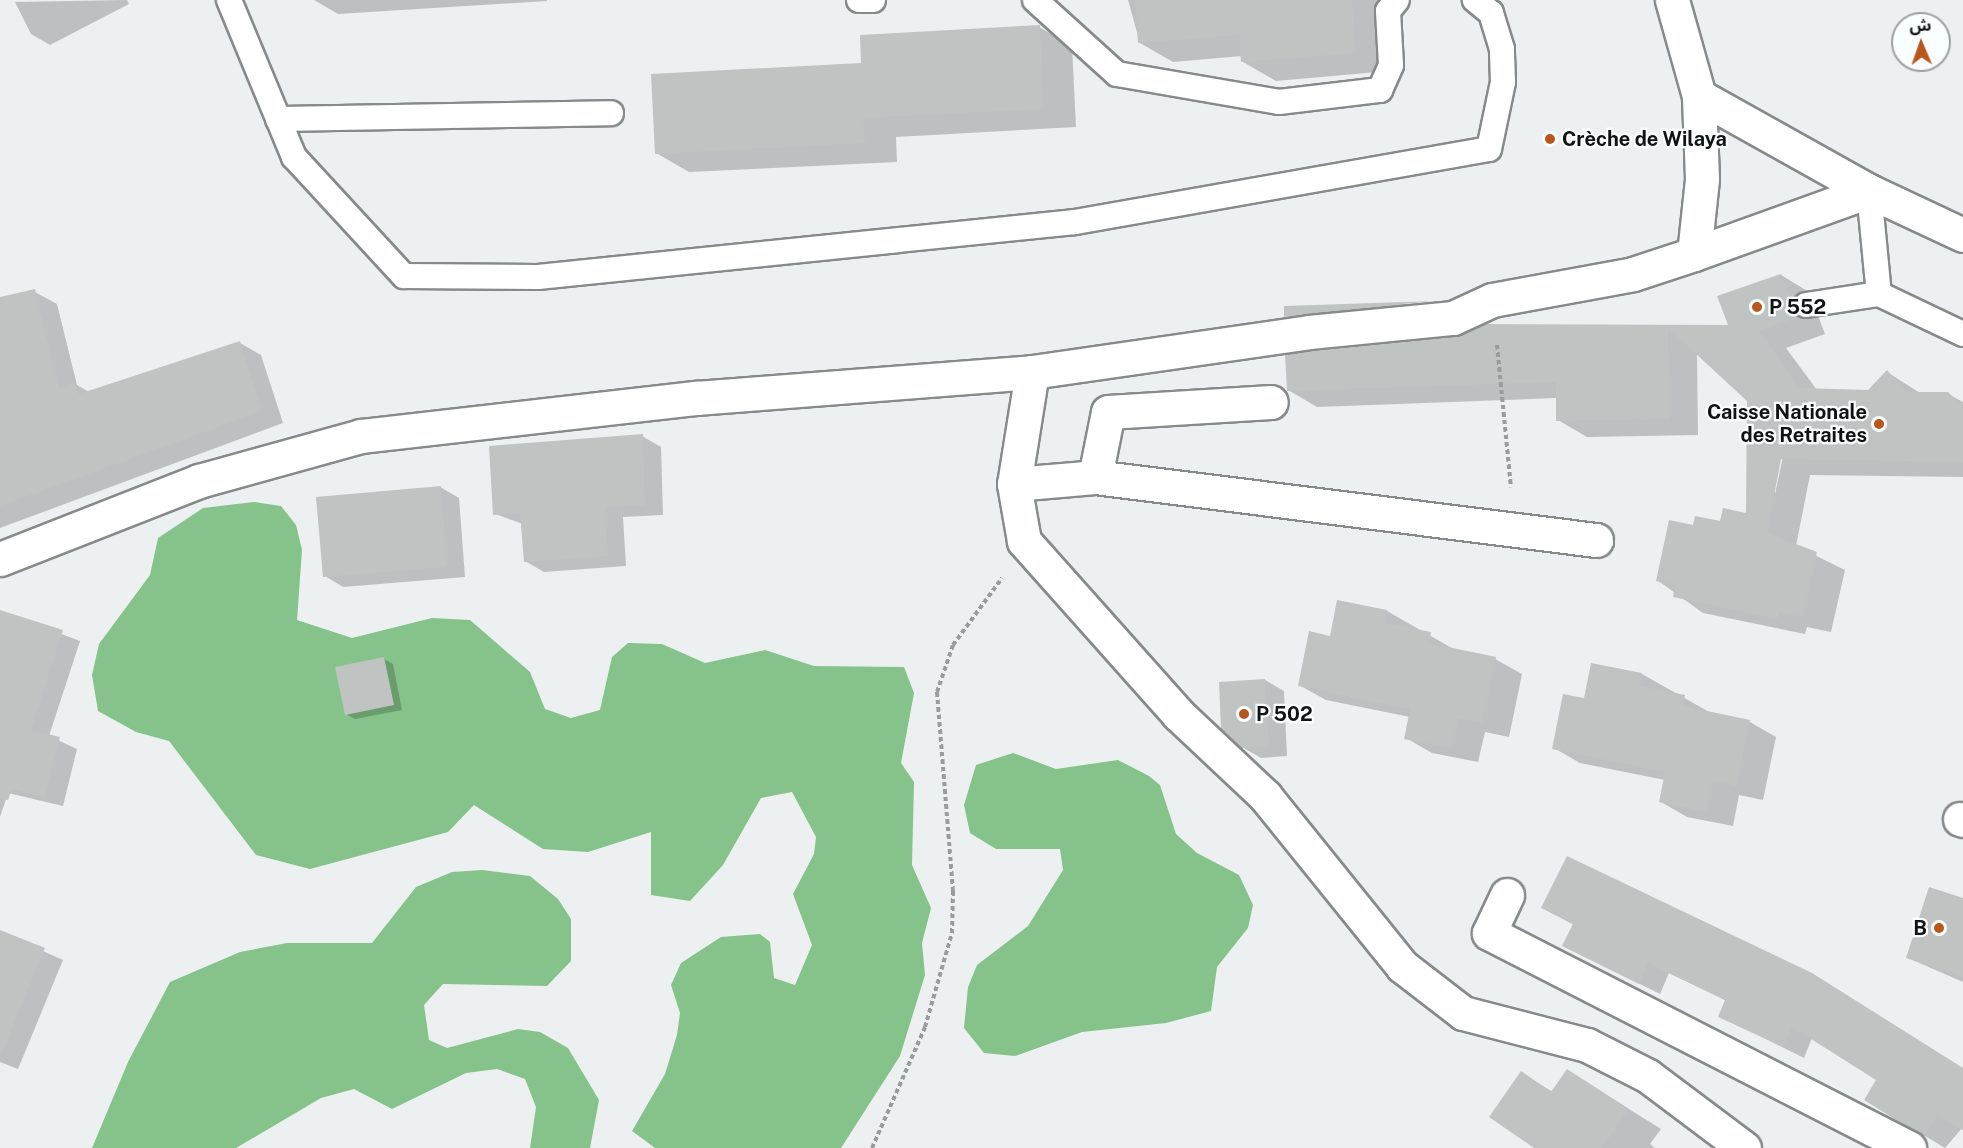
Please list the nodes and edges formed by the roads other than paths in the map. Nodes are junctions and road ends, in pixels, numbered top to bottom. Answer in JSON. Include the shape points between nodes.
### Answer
{"nodes":[{"id":1,"x":229,"y":0,"type":"edge"},
{"id":2,"x":859,"y":0,"type":"edge"},
{"id":3,"x":873,"y":0,"type":"edge"},
{"id":4,"x":1035,"y":0,"type":"edge"},
{"id":5,"x":1397,"y":0,"type":"edge"},
{"id":6,"x":1475,"y":0,"type":"edge"},
{"id":7,"x":1672,"y":0,"type":"edge"},
{"id":8,"x":1699,"y":96,"type":"junction"},
{"id":9,"x":611,"y":113,"type":"dead end"},
{"id":10,"x":278,"y":119,"type":"junction"},
{"id":11,"x":1869,"y":191,"type":"junction"},
{"id":12,"x":1963,"y":235,"type":"edge"},
{"id":13,"x":1694,"y":254,"type":"junction"},
{"id":14,"x":1879,"y":294,"type":"junction"},
{"id":15,"x":1806,"y":305,"type":"dead end"},
{"id":16,"x":1963,"y":333,"type":"edge"},
{"id":17,"x":1032,"y":372,"type":"junction"},
{"id":18,"x":1271,"y":402,"type":"dead end"},
{"id":19,"x":1095,"y":477,"type":"junction"},
{"id":20,"x":1014,"y":484,"type":"junction"},
{"id":21,"x":1596,"y":540,"type":"dead end"},
{"id":22,"x":0,"y":559,"type":"edge"},
{"id":23,"x":1507,"y":895,"type":"dead end"},
{"id":24,"x":1744,"y":1148,"type":"edge"},
{"id":25,"x":1909,"y":1148,"type":"edge"}],
"edges":[{"from":1,"to":10,"type":"lane"},
{"from":2,"to":3,"type":"lane"},
{"from":4,"to":5,"type":"lane","via":[[1118,74],[1279,102],[1380,90],[1391,65],[1388,11]]},
{"from":6,"to":10,"type":"lane","via":[[1491,13],[1502,48],[1503,82],[1489,149],[1075,222],[538,278],[404,276],[294,157]]},
{"from":7,"to":8,"type":"street"},
{"from":8,"to":11,"type":"street"},
{"from":8,"to":13,"type":"street","via":[[1702,179]]},
{"from":9,"to":10,"type":"lane"},
{"from":11,"to":12,"type":"street"},
{"from":11,"to":13,"type":"street"},
{"from":11,"to":14,"type":"lane"},
{"from":13,"to":17,"type":"street","via":[[1633,274],[1492,300],[1453,318],[1309,332]]},
{"from":14,"to":15,"type":"lane"},
{"from":14,"to":16,"type":"lane"},
{"from":17,"to":20,"type":"street"},
{"from":17,"to":22,"type":"street","via":[[696,398],[361,436],[199,481]]},
{"from":18,"to":19,"type":"street","via":[[1108,412]]},
{"from":19,"to":20,"type":"street"},
{"from":19,"to":21,"type":"street"},
{"from":20,"to":24,"type":"street","via":[[1024,541],[1178,714],[1265,796],[1402,966],[1462,1012],[1587,1045],[1648,1076]]},
{"from":23,"to":25,"type":"street","via":[[1489,933]]}]}
